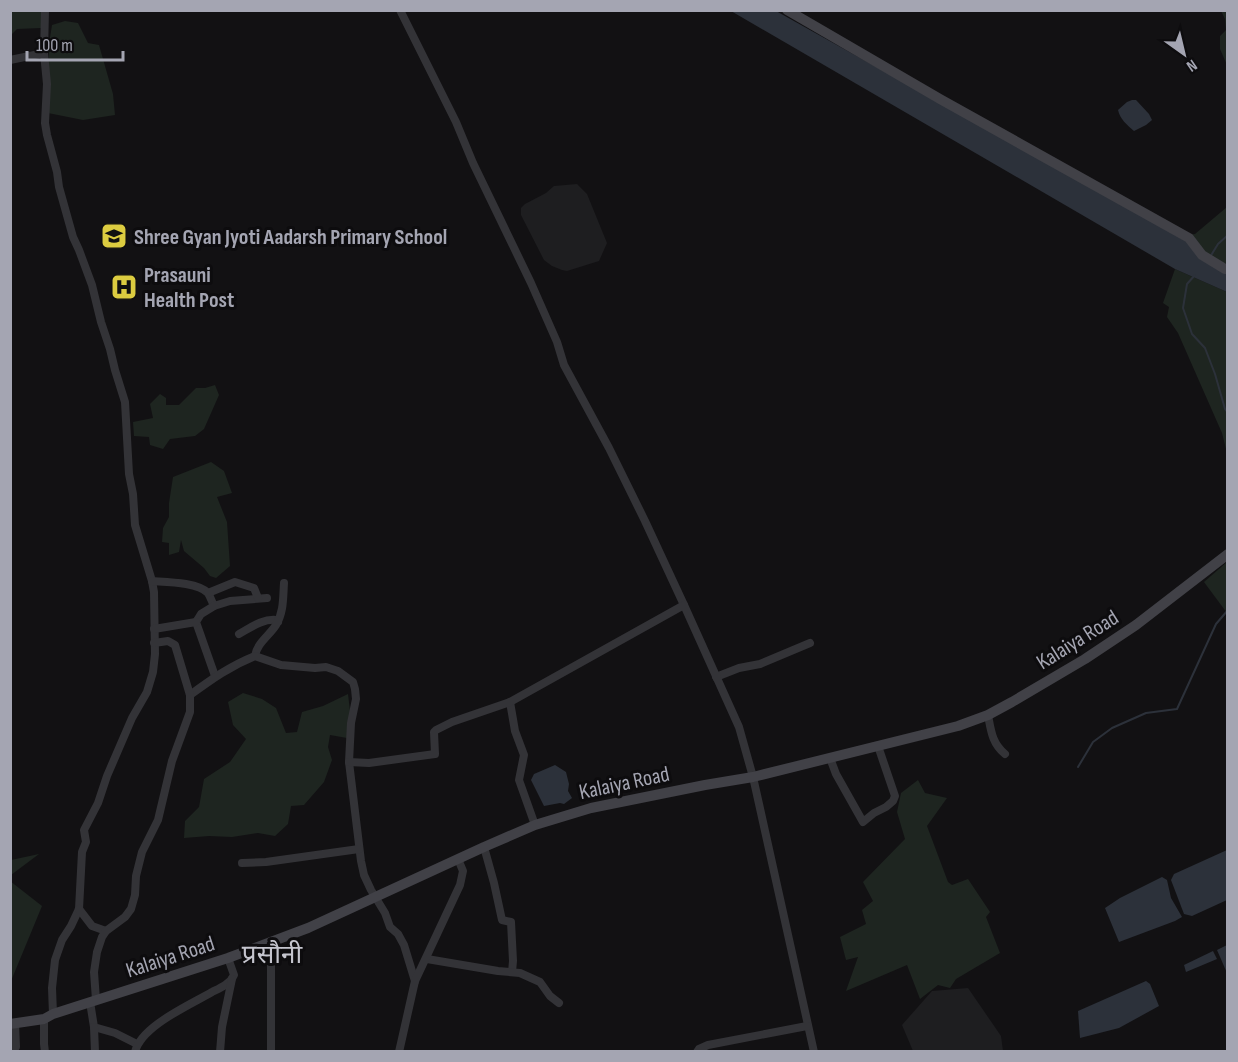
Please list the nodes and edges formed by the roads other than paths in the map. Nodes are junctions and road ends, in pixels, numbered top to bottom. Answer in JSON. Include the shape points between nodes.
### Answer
{"nodes":[{"id":1,"x":45,"y":10,"type":"edge"},
{"id":2,"x":400,"y":10,"type":"edge"},
{"id":3,"x":787,"y":10,"type":"edge"},
{"id":4,"x":44,"y":53,"type":"junction"},
{"id":5,"x":10,"y":60,"type":"edge"},
{"id":6,"x":1226,"y":269,"type":"edge"},
{"id":7,"x":1227,"y":554,"type":"edge"},
{"id":8,"x":152,"y":581,"type":"junction"},
{"id":9,"x":284,"y":583,"type":"dead end"},
{"id":10,"x":208,"y":593,"type":"junction"},
{"id":11,"x":258,"y":598,"type":"junction"},
{"id":12,"x":267,"y":598,"type":"dead end"},
{"id":13,"x":684,"y":605,"type":"junction"},
{"id":14,"x":214,"y":606,"type":"junction"},
{"id":15,"x":196,"y":621,"type":"junction"},
{"id":16,"x":278,"y":622,"type":"junction"},
{"id":17,"x":154,"y":629,"type":"junction"},
{"id":18,"x":238,"y":633,"type":"dead end"},
{"id":19,"x":154,"y":642,"type":"junction"},
{"id":20,"x":810,"y":644,"type":"dead end"},
{"id":21,"x":255,"y":656,"type":"junction"},
{"id":22,"x":215,"y":676,"type":"junction"},
{"id":23,"x":716,"y":677,"type":"junction"},
{"id":24,"x":190,"y":695,"type":"junction"},
{"id":25,"x":510,"y":702,"type":"junction"},
{"id":26,"x":988,"y":715,"type":"junction"},
{"id":27,"x":878,"y":746,"type":"junction"},
{"id":28,"x":1005,"y":754,"type":"dead end"},
{"id":29,"x":830,"y":758,"type":"junction"},
{"id":30,"x":349,"y":762,"type":"junction"},
{"id":31,"x":753,"y":777,"type":"junction"},
{"id":32,"x":536,"y":825,"type":"junction"},
{"id":33,"x":484,"y":847,"type":"junction"},
{"id":34,"x":358,"y":849,"type":"junction"},
{"id":35,"x":458,"y":858,"type":"junction"},
{"id":36,"x":242,"y":863,"type":"dead end"},
{"id":37,"x":376,"y":898,"type":"junction"},
{"id":38,"x":79,"y":909,"type":"junction"},
{"id":39,"x":106,"y":931,"type":"junction"},
{"id":40,"x":271,"y":941,"type":"junction"},
{"id":41,"x":228,"y":958,"type":"junction"},
{"id":42,"x":427,"y":959,"type":"junction"},
{"id":43,"x":512,"y":972,"type":"junction"},
{"id":44,"x":232,"y":980,"type":"junction"},
{"id":45,"x":416,"y":981,"type":"junction"},
{"id":46,"x":93,"y":1001,"type":"junction"},
{"id":47,"x":559,"y":1003,"type":"dead end"},
{"id":48,"x":49,"y":1017,"type":"junction"},
{"id":49,"x":13,"y":1024,"type":"edge"},
{"id":50,"x":807,"y":1026,"type":"junction"},
{"id":51,"x":94,"y":1027,"type":"junction"},
{"id":52,"x":136,"y":1048,"type":"edge"},
{"id":53,"x":12,"y":1052,"type":"edge"},
{"id":54,"x":45,"y":1052,"type":"edge"},
{"id":55,"x":95,"y":1052,"type":"edge"},
{"id":56,"x":220,"y":1052,"type":"edge"},
{"id":57,"x":271,"y":1052,"type":"edge"},
{"id":58,"x":399,"y":1052,"type":"edge"},
{"id":59,"x":697,"y":1052,"type":"edge"},
{"id":60,"x":814,"y":1052,"type":"edge"}],
"edges":[{"from":1,"to":4,"type":"street"},
{"from":2,"to":13,"type":"street","via":[[531,283],[564,365],[609,448]]},
{"from":3,"to":6,"type":"main road","via":[[1189,238],[1202,255]]},
{"from":4,"to":5,"type":"street"},
{"from":4,"to":8,"type":"street","via":[[47,135],[59,187],[125,402],[135,525]]},
{"from":7,"to":26,"type":"main road","name":"Kalaiya Road","via":[[1136,625]]},
{"from":8,"to":10,"type":"street","via":[[183,583]]},
{"from":8,"to":17,"type":"street"},
{"from":9,"to":16,"type":"street"},
{"from":10,"to":11,"type":"street","via":[[234,582],[254,588]]},
{"from":10,"to":14,"type":"street"},
{"from":11,"to":12,"type":"street"},
{"from":11,"to":14,"type":"street"},
{"from":13,"to":23,"type":"street"},
{"from":13,"to":25,"type":"street"},
{"from":14,"to":15,"type":"street"},
{"from":15,"to":17,"type":"street"},
{"from":15,"to":22,"type":"street"},
{"from":16,"to":18,"type":"street","via":[[270,619]]},
{"from":16,"to":21,"type":"street","via":[[258,645]]},
{"from":17,"to":19,"type":"street"},
{"from":19,"to":24,"type":"street","via":[[175,645]]},
{"from":19,"to":38,"type":"street","via":[[153,672],[147,692],[84,830]]},
{"from":20,"to":23,"type":"street"},
{"from":21,"to":22,"type":"street"},
{"from":21,"to":30,"type":"street","via":[[281,665],[338,670],[353,682],[356,699]]},
{"from":22,"to":24,"type":"street"},
{"from":23,"to":31,"type":"street","via":[[739,727]]},
{"from":24,"to":39,"type":"street","via":[[190,712],[172,761],[158,820],[142,852],[131,909]]},
{"from":25,"to":30,"type":"street","via":[[436,730],[435,754]]},
{"from":25,"to":32,"type":"street","via":[[524,755],[519,780]]},
{"from":26,"to":27,"type":"main road","name":"Kalaiya Road"},
{"from":26,"to":28,"type":"street","via":[[991,735]]},
{"from":27,"to":29,"type":"main road","name":"Kalaiya Road"},
{"from":27,"to":29,"type":"street","via":[[895,796],[863,822]]},
{"from":29,"to":31,"type":"main road","name":"Kalaiya Road"},
{"from":30,"to":34,"type":"street"},
{"from":31,"to":32,"type":"main road","name":"Kalaiya Road","via":[[626,800]]},
{"from":31,"to":50,"type":"street"},
{"from":32,"to":33,"type":"main road","name":"Kalaiya Road"},
{"from":33,"to":35,"type":"main road","name":"Kalaiya Road"},
{"from":33,"to":43,"type":"street","via":[[502,920],[511,922]]},
{"from":34,"to":36,"type":"street"},
{"from":34,"to":37,"type":"street","via":[[364,875]]},
{"from":35,"to":37,"type":"main road","name":"Kalaiya Road"},
{"from":35,"to":42,"type":"street","via":[[463,871],[460,885]]},
{"from":37,"to":40,"type":"main road","name":"Kalaiya Road"},
{"from":37,"to":45,"type":"street","via":[[404,945]]},
{"from":38,"to":39,"type":"street","via":[[92,926]]},
{"from":38,"to":48,"type":"street","via":[[55,960]]},
{"from":39,"to":46,"type":"street","via":[[97,952]]},
{"from":40,"to":41,"type":"main road","name":"Kalaiya Road"},
{"from":40,"to":57,"type":"street"},
{"from":41,"to":44,"type":"street"},
{"from":41,"to":46,"type":"main road","name":"Kalaiya Road"},
{"from":42,"to":43,"type":"street"},
{"from":42,"to":45,"type":"street"},
{"from":43,"to":47,"type":"street","via":[[540,982]]},
{"from":44,"to":52,"type":"street","via":[[146,1033]]},
{"from":44,"to":56,"type":"street"},
{"from":45,"to":58,"type":"street"},
{"from":46,"to":48,"type":"main road","name":"Kalaiya Road"},
{"from":46,"to":51,"type":"street"},
{"from":48,"to":49,"type":"main road","name":"Kalaiya Road"},
{"from":48,"to":54,"type":"street"},
{"from":49,"to":53,"type":"street","via":[[16,1047]]},
{"from":50,"to":59,"type":"street","via":[[708,1045]]},
{"from":50,"to":60,"type":"street"},
{"from":51,"to":52,"type":"street","via":[[115,1032]]},
{"from":51,"to":55,"type":"street"}]}
